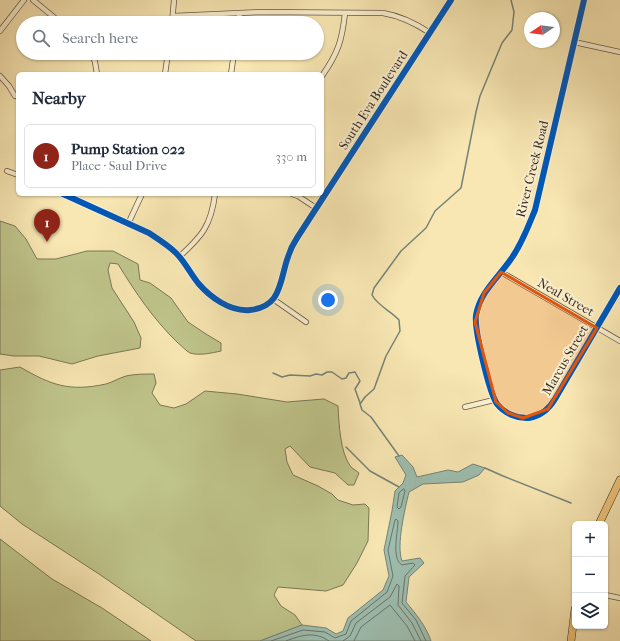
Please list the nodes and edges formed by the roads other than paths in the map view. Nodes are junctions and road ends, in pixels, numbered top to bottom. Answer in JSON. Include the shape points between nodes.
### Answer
{"nodes":[{"id":1,"x":24,"y":0,"type":"edge"},
{"id":2,"x":33,"y":0,"type":"edge"},
{"id":3,"x":174,"y":0,"type":"edge"},
{"id":4,"x":452,"y":0,"type":"edge"},
{"id":5,"x":584,"y":0,"type":"edge"},
{"id":6,"x":345,"y":12,"type":"junction"},
{"id":7,"x":240,"y":13,"type":"junction"},
{"id":8,"x":52,"y":16,"type":"edge"},
{"id":9,"x":173,"y":16,"type":"joint"},
{"id":10,"x":239,"y":16,"type":"edge"},
{"id":11,"x":0,"y":31,"type":"edge"},
{"id":12,"x":430,"y":33,"type":"junction"},
{"id":13,"x":574,"y":42,"type":"junction"},
{"id":14,"x":620,"y":52,"type":"edge"},
{"id":15,"x":94,"y":60,"type":"edge"},
{"id":16,"x":167,"y":60,"type":"edge"},
{"id":17,"x":233,"y":60,"type":"edge"},
{"id":18,"x":98,"y":72,"type":"edge"},
{"id":19,"x":165,"y":72,"type":"edge"},
{"id":20,"x":231,"y":72,"type":"edge"},
{"id":21,"x":324,"y":73,"type":"edge"},
{"id":22,"x":0,"y":76,"type":"edge"},
{"id":23,"x":15,"y":96,"type":"dead end"},
{"id":24,"x":7,"y":171,"type":"dead end"},
{"id":25,"x":16,"y":174,"type":"edge"},
{"id":26,"x":72,"y":196,"type":"edge"},
{"id":27,"x":141,"y":196,"type":"edge"},
{"id":28,"x":215,"y":196,"type":"edge"},
{"id":29,"x":298,"y":196,"type":"edge"},
{"id":30,"x":324,"y":196,"type":"edge"},
{"id":31,"x":324,"y":196,"type":"edge"},
{"id":32,"x":316,"y":208,"type":"junction"},
{"id":33,"x":128,"y":224,"type":"junction"},
{"id":34,"x":180,"y":257,"type":"junction"},
{"id":35,"x":501,"y":272,"type":"junction"},
{"id":36,"x":620,"y":288,"type":"edge"},
{"id":37,"x":273,"y":299,"type":"junction"},
{"id":38,"x":306,"y":322,"type":"dead end"},
{"id":39,"x":597,"y":328,"type":"junction"},
{"id":40,"x":620,"y":341,"type":"edge"},
{"id":41,"x":494,"y":400,"type":"junction"},
{"id":42,"x":465,"y":407,"type":"dead end"},
{"id":43,"x":620,"y":480,"type":"edge"},
{"id":44,"x":600,"y":521,"type":"edge"},
{"id":45,"x":608,"y":596,"type":"edge"},
{"id":46,"x":620,"y":598,"type":"edge"},
{"id":47,"x":572,"y":629,"type":"edge"},
{"id":48,"x":571,"y":641,"type":"edge"}],
"edges":[{"from":1,"to":11,"type":"street"},
{"from":2,"to":8,"type":"street"},
{"from":3,"to":9,"type":"street"},
{"from":4,"to":12,"type":"street","name":"South Eva Boulevard"},
{"from":5,"to":13,"type":"street","name":"River Creek Road"},
{"from":6,"to":7,"type":"street"},
{"from":6,"to":12,"type":"street","via":[[391,14],[410,21]]},
{"from":6,"to":21,"type":"street","via":[[343,34],[338,50]]},
{"from":7,"to":9,"type":"street"},
{"from":7,"to":10,"type":"street"},
{"from":12,"to":30,"type":"street","name":"South Eva Boulevard"},
{"from":13,"to":14,"type":"street"},
{"from":13,"to":35,"type":"street","name":"River Creek Road","via":[[534,210],[523,239]]},
{"from":15,"to":18,"type":"street"},
{"from":16,"to":19,"type":"street"},
{"from":17,"to":20,"type":"street"},
{"from":22,"to":23,"type":"street"},
{"from":24,"to":25,"type":"street"},
{"from":26,"to":33,"type":"street"},
{"from":27,"to":33,"type":"street"},
{"from":28,"to":34,"type":"street","via":[[212,214],[205,230]]},
{"from":29,"to":32,"type":"street"},
{"from":31,"to":32,"type":"street","name":"South Eva Boulevard"},
{"from":32,"to":37,"type":"street","name":"South Eva Boulevard","via":[[292,247]]},
{"from":33,"to":34,"type":"street","via":[[161,240]]},
{"from":34,"to":37,"type":"street","via":[[197,282],[227,306],[238,310],[257,309]]},
{"from":35,"to":39,"type":"street","name":"Neal Street"},
{"from":35,"to":41,"type":"street","name":"River Creek Road","via":[[484,292],[476,314],[478,338]]},
{"from":36,"to":39,"type":"street","name":"Marcus Street"},
{"from":37,"to":38,"type":"street"},
{"from":39,"to":40,"type":"street","name":"Neal Street"},
{"from":39,"to":41,"type":"street","name":"Marcus Street","via":[[548,409],[533,417],[523,418],[504,411]]},
{"from":41,"to":42,"type":"street"},
{"from":43,"to":44,"type":"main road"},
{"from":45,"to":46,"type":"street"},
{"from":47,"to":48,"type":"main road"}]}
